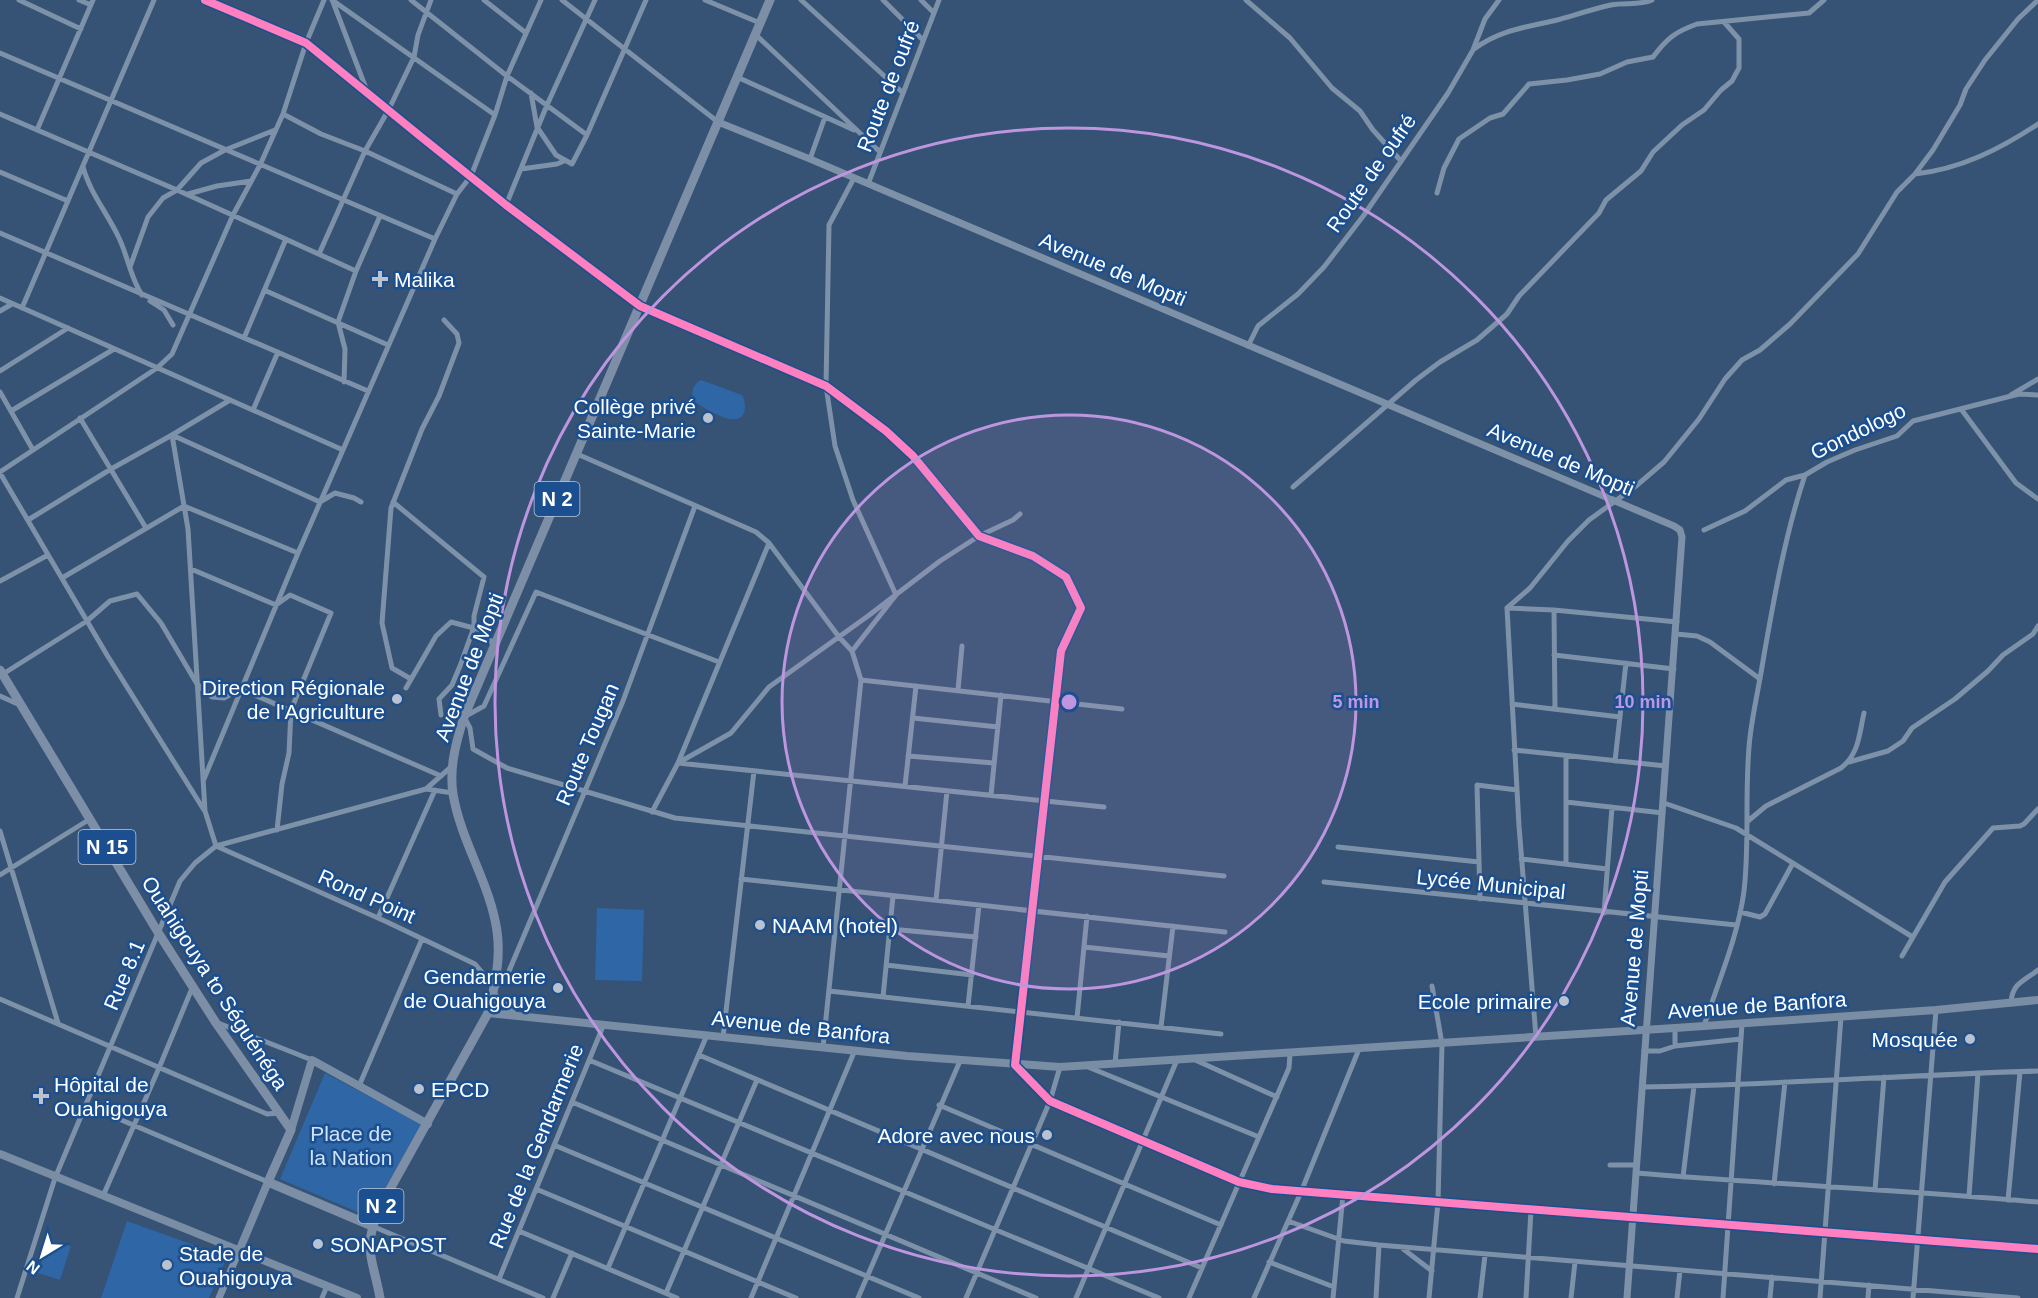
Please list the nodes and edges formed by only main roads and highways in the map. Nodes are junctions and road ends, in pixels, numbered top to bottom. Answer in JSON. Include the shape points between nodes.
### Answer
{"nodes":[{"id":1,"x":770,"y":0,"type":"edge"},
{"id":2,"x":1,"y":672,"type":"edge"},
{"id":3,"x":494,"y":991,"type":"junction"},
{"id":4,"x":2038,"y":1000,"type":"edge"},
{"id":5,"x":488,"y":1013,"type":"junction"},
{"id":6,"x":514,"y":1015,"type":"junction"},
{"id":7,"x":428,"y":1124,"type":"junction"},
{"id":8,"x":291,"y":1130,"type":"junction"},
{"id":9,"x":0,"y":1154,"type":"edge"},
{"id":10,"x":268,"y":1182,"type":"junction"},
{"id":11,"x":372,"y":1226,"type":"junction"},
{"id":12,"x":239,"y":1251,"type":"junction"},
{"id":13,"x":357,"y":1298,"type":"edge"},
{"id":14,"x":380,"y":1298,"type":"edge"}],
"edges":[{"from":1,"to":3,"type":"main road","name":"Avenue de Mopti","number":"N 2","via":[[464,717],[456,744],[453,793],[497,932]]},
{"from":2,"to":8,"type":"main road","name":"Ouahigouya to Séguénéga","number":"N 15","via":[[159,934]]},
{"from":3,"to":5,"type":"main road","name":"Avenue de Mopti","number":"N 2"},
{"from":3,"to":6,"type":"main road"},
{"from":4,"to":6,"type":"main road","name":"Avenue de Banfora","via":[[1742,1024],[1060,1067],[960,1061]]},
{"from":5,"to":6,"type":"main road","name":"Avenue de Banfora"},
{"from":5,"to":7,"type":"main road","name":"Avenue de Mopti","number":"N 2"},
{"from":7,"to":8,"type":"main road","via":[[312,1060]]},
{"from":7,"to":11,"type":"main road","name":"Avenue de Mopti","number":"N 2"},
{"from":8,"to":10,"type":"main road"},
{"from":9,"to":12,"type":"main road"},
{"from":10,"to":11,"type":"main road"},
{"from":10,"to":12,"type":"main road"},
{"from":11,"to":14,"type":"main road","name":"Avenue de Mopti","number":"N 2","via":[[370,1260]]},
{"from":12,"to":13,"type":"main road"}]}
